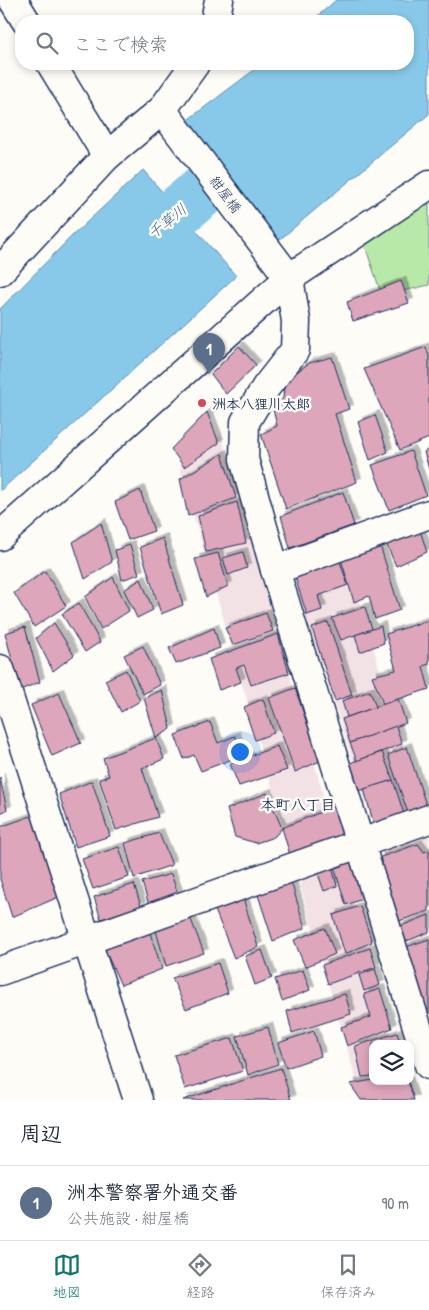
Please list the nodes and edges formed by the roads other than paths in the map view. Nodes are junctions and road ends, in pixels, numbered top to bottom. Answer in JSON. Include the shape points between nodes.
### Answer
{"nodes":[{"id":1,"x":13,"y":0,"type":"edge"},
{"id":2,"x":219,"y":0,"type":"edge"},
{"id":3,"x":22,"y":15,"type":"edge"},
{"id":4,"x":216,"y":15,"type":"edge"},
{"id":5,"x":55,"y":70,"type":"edge"},
{"id":6,"x":191,"y":70,"type":"edge"},
{"id":7,"x":162,"y":110,"type":"junction"},
{"id":8,"x":107,"y":156,"type":"junction"},
{"id":9,"x":429,"y":185,"type":"edge"},
{"id":10,"x":0,"y":271,"type":"edge"},
{"id":11,"x":290,"y":278,"type":"junction"},
{"id":12,"x":429,"y":514,"type":"edge"},
{"id":13,"x":0,"y":536,"type":"edge"},
{"id":14,"x":275,"y":570,"type":"junction"},
{"id":15,"x":0,"y":669,"type":"edge"},
{"id":16,"x":429,"y":819,"type":"edge"},
{"id":17,"x":359,"y":845,"type":"junction"},
{"id":18,"x":87,"y":939,"type":"junction"},
{"id":19,"x":0,"y":971,"type":"edge"},
{"id":20,"x":429,"y":1066,"type":"edge"},
{"id":21,"x":138,"y":1100,"type":"edge"}],
"edges":[{"from":1,"to":3,"type":"street"},
{"from":2,"to":4,"type":"street"},
{"from":5,"to":8,"type":"street"},
{"from":6,"to":7,"type":"street"},
{"from":7,"to":8,"type":"street"},
{"from":7,"to":11,"type":"street","name":"紺屋橋"},
{"from":8,"to":10,"type":"street"},
{"from":9,"to":11,"type":"street"},
{"from":11,"to":13,"type":"street"},
{"from":11,"to":14,"type":"street","via":[[296,321],[295,350],[266,387],[245,422],[244,459]]},
{"from":12,"to":14,"type":"street"},
{"from":14,"to":17,"type":"street"},
{"from":15,"to":18,"type":"street"},
{"from":16,"to":17,"type":"street"},
{"from":17,"to":18,"type":"street"},
{"from":17,"to":20,"type":"street"},
{"from":18,"to":19,"type":"street"},
{"from":18,"to":21,"type":"street"}]}
